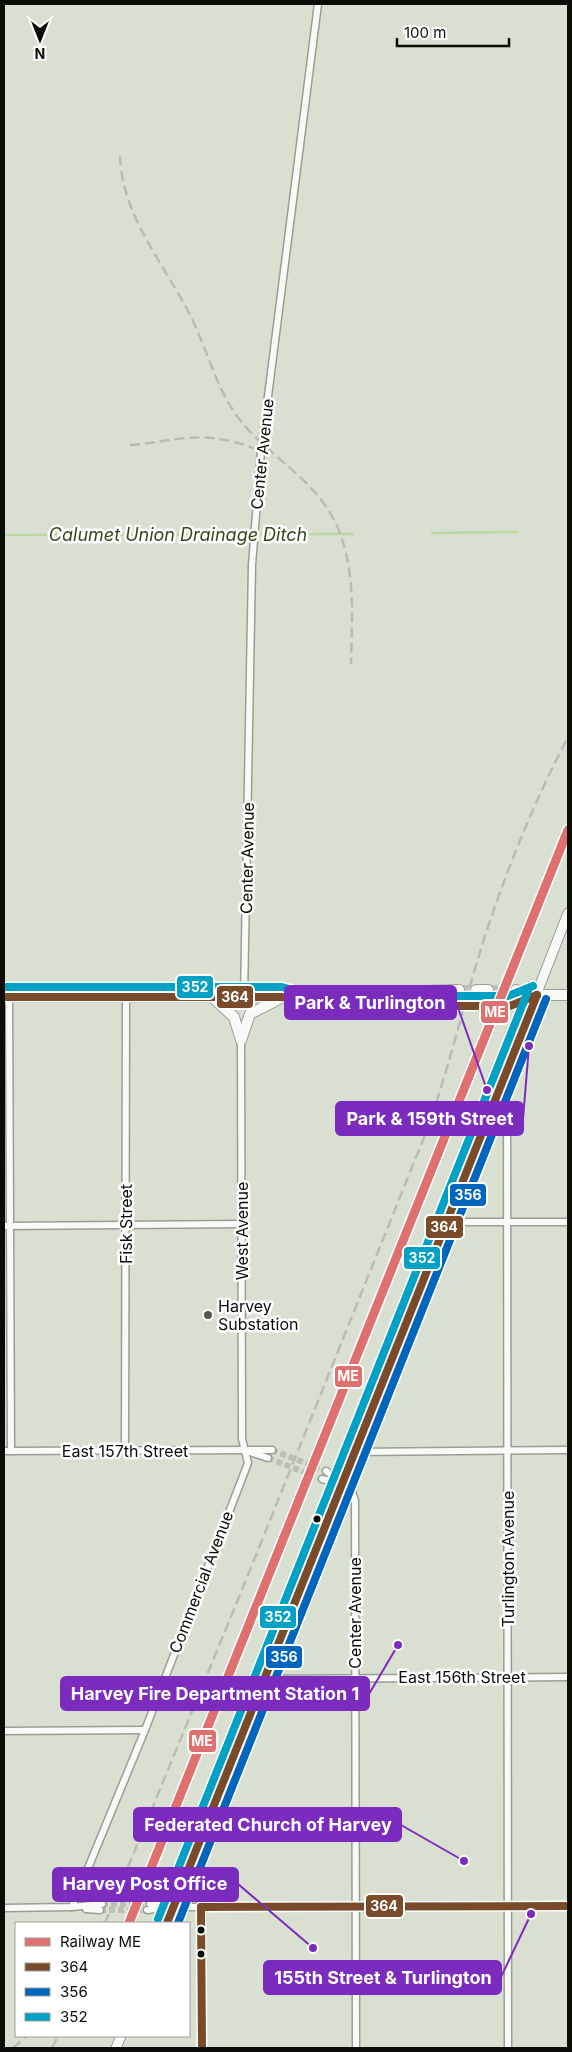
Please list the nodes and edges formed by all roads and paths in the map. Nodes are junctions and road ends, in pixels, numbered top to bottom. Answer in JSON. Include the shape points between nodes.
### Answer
{"nodes":[{"id":1,"x":318,"y":4,"type":"edge"},
{"id":2,"x":568,"y":913,"type":"edge"},
{"id":3,"x":424,"y":990,"type":"tunnel mouth"},
{"id":4,"x":459,"y":990,"type":"tunnel mouth"},
{"id":5,"x":476,"y":990,"type":"tunnel mouth"},
{"id":6,"x":488,"y":990,"type":"tunnel mouth"},
{"id":7,"x":516,"y":990,"type":"tunnel mouth"},
{"id":8,"x":315,"y":991,"type":"tunnel mouth"},
{"id":9,"x":342,"y":991,"type":"tunnel mouth"},
{"id":10,"x":367,"y":991,"type":"tunnel mouth"},
{"id":11,"x":537,"y":995,"type":"junction"},
{"id":12,"x":568,"y":995,"type":"edge"},
{"id":13,"x":6,"y":997,"type":"edge"},
{"id":14,"x":126,"y":997,"type":"junction"},
{"id":15,"x":212,"y":997,"type":"junction"},
{"id":16,"x":244,"y":997,"type":"junction"},
{"id":17,"x":282,"y":997,"type":"junction"},
{"id":18,"x":424,"y":1005,"type":"tunnel mouth"},
{"id":19,"x":454,"y":1005,"type":"tunnel mouth"},
{"id":20,"x":314,"y":1006,"type":"tunnel mouth"},
{"id":21,"x":342,"y":1006,"type":"tunnel mouth"},
{"id":22,"x":367,"y":1006,"type":"tunnel mouth"},
{"id":23,"x":510,"y":1006,"type":"tunnel mouth"},
{"id":24,"x":242,"y":1040,"type":"junction"},
{"id":25,"x":507,"y":1070,"type":"junction"},
{"id":26,"x":447,"y":1222,"type":"junction"},
{"id":27,"x":568,"y":1222,"type":"edge"},
{"id":28,"x":508,"y":1223,"type":"junction"},
{"id":29,"x":242,"y":1224,"type":"junction"},
{"id":30,"x":126,"y":1225,"type":"junction"},
{"id":31,"x":7,"y":1226,"type":"edge"},
{"id":32,"x":272,"y":1450,"type":"tunnel mouth"},
{"id":33,"x":508,"y":1450,"type":"junction"},
{"id":34,"x":568,"y":1450,"type":"edge"},
{"id":35,"x":12,"y":1451,"type":"junction"},
{"id":36,"x":246,"y":1451,"type":"junction"},
{"id":37,"x":4,"y":1452,"type":"edge"},
{"id":38,"x":125,"y":1452,"type":"junction"},
{"id":39,"x":355,"y":1452,"type":"junction"},
{"id":40,"x":268,"y":1458,"type":"tunnel mouth"},
{"id":41,"x":326,"y":1471,"type":"tunnel mouth"},
{"id":42,"x":322,"y":1479,"type":"tunnel mouth"},
{"id":43,"x":342,"y":1483,"type":"junction"},
{"id":44,"x":508,"y":1677,"type":"junction"},
{"id":45,"x":568,"y":1677,"type":"edge"},
{"id":46,"x":355,"y":1678,"type":"junction"},
{"id":47,"x":265,"y":1679,"type":"junction"},
{"id":48,"x":144,"y":1730,"type":"junction"},
{"id":49,"x":4,"y":1731,"type":"edge"},
{"id":50,"x":200,"y":1844,"type":"junction"},
{"id":51,"x":355,"y":1906,"type":"junction"},
{"id":52,"x":508,"y":1906,"type":"junction"},
{"id":53,"x":568,"y":1906,"type":"edge"},
{"id":54,"x":72,"y":1907,"type":"junction"},
{"id":55,"x":101,"y":1907,"type":"tunnel mouth"},
{"id":56,"x":148,"y":1907,"type":"tunnel mouth"},
{"id":57,"x":174,"y":1907,"type":"junction"},
{"id":58,"x":201,"y":1907,"type":"junction"},
{"id":59,"x":4,"y":1908,"type":"edge"},
{"id":60,"x":167,"y":1922,"type":"edge"},
{"id":61,"x":202,"y":2048,"type":"edge"},
{"id":62,"x":356,"y":2048,"type":"edge"},
{"id":63,"x":508,"y":2048,"type":"edge"}],
"edges":[{"from":1,"to":16,"type":"street","name":"Center Avenue","via":[[261,451],[252,547]]},
{"from":2,"to":11,"type":"street"},
{"from":3,"to":4,"type":"main road"},
{"from":5,"to":6,"type":"main road"},
{"from":7,"to":11,"type":"main road"},
{"from":8,"to":17,"type":"main road"},
{"from":9,"to":10,"type":"main road"},
{"from":11,"to":12,"type":"main road"},
{"from":11,"to":23,"type":"main road"},
{"from":11,"to":25,"type":"street"},
{"from":13,"to":14,"type":"main road"},
{"from":13,"to":31,"type":"street"},
{"from":14,"to":15,"type":"main road"},
{"from":14,"to":30,"type":"street","name":"Fisk Street"},
{"from":15,"to":16,"type":"main road"},
{"from":15,"to":24,"type":"main road","via":[[234,1017]]},
{"from":16,"to":17,"type":"main road"},
{"from":17,"to":20,"type":"main road"},
{"from":17,"to":24,"type":"main road","via":[[250,1014]]},
{"from":18,"to":19,"type":"main road"},
{"from":21,"to":22,"type":"main road"},
{"from":24,"to":29,"type":"street","name":"West Avenue"},
{"from":25,"to":26,"type":"street"},
{"from":25,"to":28,"type":"street","name":"Turlington Avenue"},
{"from":26,"to":28,"type":"street"},
{"from":26,"to":39,"type":"street"},
{"from":27,"to":28,"type":"street"},
{"from":28,"to":33,"type":"street","name":"Turlington Avenue"},
{"from":29,"to":30,"type":"street"},
{"from":29,"to":36,"type":"street","name":"West Avenue","via":[[242,1439]]},
{"from":30,"to":31,"type":"street"},
{"from":30,"to":38,"type":"street","name":"Fisk Street"},
{"from":31,"to":35,"type":"street"},
{"from":32,"to":36,"type":"street","name":"East 157th Street"},
{"from":33,"to":34,"type":"street"},
{"from":33,"to":39,"type":"street"},
{"from":33,"to":44,"type":"street","name":"Turlington Avenue"},
{"from":35,"to":37,"type":"street","name":"East 157th Street"},
{"from":35,"to":38,"type":"street","name":"East 157th Street"},
{"from":36,"to":38,"type":"street","name":"East 157th Street"},
{"from":36,"to":40,"type":"street","name":"East 157th Street"},
{"from":36,"to":48,"type":"street","name":"Commercial Avenue","via":[[248,1463]]},
{"from":39,"to":43,"type":"street"},
{"from":41,"to":43,"type":"street"},
{"from":42,"to":43,"type":"street"},
{"from":43,"to":46,"type":"street","name":"Center Avenue","via":[[351,1489],[355,1501]]},
{"from":43,"to":47,"type":"street"},
{"from":44,"to":45,"type":"street","name":"East 156th Street"},
{"from":44,"to":46,"type":"street","name":"East 156th Street"},
{"from":44,"to":52,"type":"street","name":"Turlington Avenue"},
{"from":46,"to":47,"type":"street","name":"East 156th Street"},
{"from":46,"to":51,"type":"street","name":"Center Avenue"},
{"from":47,"to":50,"type":"street"},
{"from":48,"to":49,"type":"street"},
{"from":48,"to":54,"type":"street","name":"Commercial Avenue"},
{"from":50,"to":57,"type":"street"},
{"from":50,"to":58,"type":"street"},
{"from":51,"to":52,"type":"street"},
{"from":51,"to":58,"type":"street"},
{"from":51,"to":62,"type":"street","name":"Center Avenue"},
{"from":52,"to":53,"type":"street"},
{"from":52,"to":63,"type":"street","name":"Turlington Avenue"},
{"from":54,"to":55,"type":"street"},
{"from":54,"to":59,"type":"street"},
{"from":56,"to":57,"type":"street"},
{"from":57,"to":58,"type":"street"},
{"from":57,"to":60,"type":"street"},
{"from":58,"to":61,"type":"street"}]}
